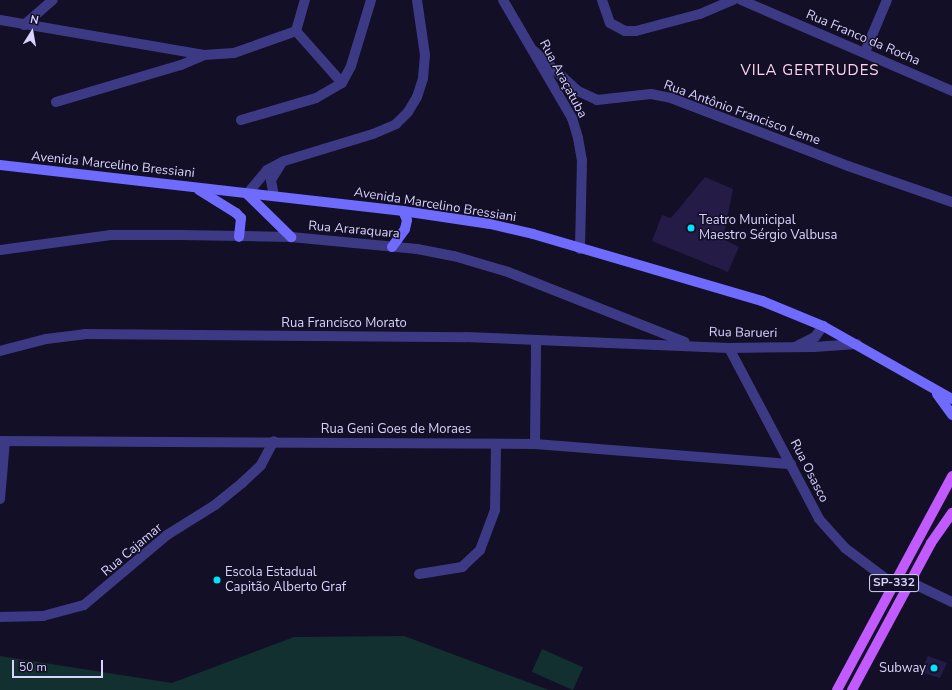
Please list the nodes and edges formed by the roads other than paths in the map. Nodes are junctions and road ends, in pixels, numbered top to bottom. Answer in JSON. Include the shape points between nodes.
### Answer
{"nodes":[{"id":1,"x":53,"y":0,"type":"edge"},
{"id":2,"x":304,"y":0,"type":"edge"},
{"id":3,"x":371,"y":0,"type":"edge"},
{"id":4,"x":417,"y":0,"type":"edge"},
{"id":5,"x":502,"y":0,"type":"edge"},
{"id":6,"x":602,"y":0,"type":"edge"},
{"id":7,"x":733,"y":0,"type":"edge"},
{"id":8,"x":741,"y":0,"type":"edge"},
{"id":9,"x":887,"y":0,"type":"edge"},
{"id":10,"x":0,"y":20,"type":"edge"},
{"id":11,"x":24,"y":24,"type":"junction"},
{"id":12,"x":296,"y":31,"type":"junction"},
{"id":13,"x":534,"y":51,"type":"junction"},
{"id":14,"x":865,"y":52,"type":"junction"},
{"id":15,"x":204,"y":55,"type":"junction"},
{"id":16,"x":342,"y":84,"type":"junction"},
{"id":17,"x":952,"y":91,"type":"edge"},
{"id":18,"x":56,"y":102,"type":"dead end"},
{"id":19,"x":241,"y":120,"type":"dead end"},
{"id":20,"x":284,"y":161,"type":"junction"},
{"id":21,"x":0,"y":165,"type":"edge"},
{"id":22,"x":192,"y":187,"type":"junction"},
{"id":23,"x":247,"y":194,"type":"junction"},
{"id":24,"x":274,"y":196,"type":"junction"},
{"id":25,"x":952,"y":202,"type":"edge"},
{"id":26,"x":403,"y":211,"type":"junction"},
{"id":27,"x":239,"y":237,"type":"junction"},
{"id":28,"x":291,"y":237,"type":"junction"},
{"id":29,"x":392,"y":247,"type":"junction"},
{"id":30,"x":580,"y":249,"type":"junction"},
{"id":31,"x":0,"y":250,"type":"edge"},
{"id":32,"x":823,"y":326,"type":"junction"},
{"id":33,"x":536,"y":341,"type":"junction"},
{"id":34,"x":858,"y":344,"type":"junction"},
{"id":35,"x":690,"y":345,"type":"junction"},
{"id":36,"x":796,"y":347,"type":"junction"},
{"id":37,"x":729,"y":348,"type":"junction"},
{"id":38,"x":0,"y":351,"type":"edge"},
{"id":39,"x":932,"y":388,"type":"junction"},
{"id":40,"x":952,"y":399,"type":"edge"},
{"id":41,"x":952,"y":415,"type":"edge"},
{"id":42,"x":3,"y":441,"type":"edge"},
{"id":43,"x":274,"y":441,"type":"junction"},
{"id":44,"x":496,"y":444,"type":"junction"},
{"id":45,"x":535,"y":444,"type":"junction"},
{"id":46,"x":791,"y":464,"type":"junction"},
{"id":47,"x":952,"y":476,"type":"edge"},
{"id":48,"x":0,"y":499,"type":"edge"},
{"id":49,"x":952,"y":513,"type":"edge"},
{"id":50,"x":419,"y":574,"type":"dead end"},
{"id":51,"x":910,"y":582,"type":"junction"},
{"id":52,"x":893,"y":584,"type":"junction"},
{"id":53,"x":952,"y":602,"type":"edge"},
{"id":54,"x":0,"y":617,"type":"edge"},
{"id":55,"x":837,"y":690,"type":"edge"},
{"id":56,"x":852,"y":690,"type":"edge"}],
"edges":[{"from":1,"to":11,"type":"street"},
{"from":2,"to":12,"type":"street"},
{"from":3,"to":16,"type":"street","via":[[352,66]]},
{"from":4,"to":20,"type":"street","via":[[425,55],[418,97],[408,112],[396,124],[373,134]]},
{"from":5,"to":13,"type":"street","name":"Rua Araçatuba"},
{"from":6,"to":7,"type":"street","via":[[610,23],[636,31],[700,14]]},
{"from":8,"to":14,"type":"street","name":"Rua Franco da Rocha"},
{"from":9,"to":14,"type":"street"},
{"from":10,"to":11,"type":"street"},
{"from":11,"to":15,"type":"street"},
{"from":12,"to":15,"type":"street","via":[[234,53]]},
{"from":12,"to":16,"type":"street"},
{"from":13,"to":25,"type":"street","name":"Rua Antônio Francisco Leme","via":[[578,91],[597,100],[651,94],[671,98],[848,166]]},
{"from":13,"to":30,"type":"street","name":"Rua Araçatuba","via":[[572,118],[578,138],[582,160]]},
{"from":14,"to":17,"type":"street","name":"Rua Franco da Rocha"},
{"from":15,"to":18,"type":"street","via":[[181,65]]},
{"from":16,"to":19,"type":"street","via":[[316,98]]},
{"from":20,"to":23,"type":"street","via":[[259,177]]},
{"from":20,"to":24,"type":"street","via":[[271,180]]},
{"from":21,"to":22,"type":"street","name":"Avenida Marcelino Bressiani"},
{"from":22,"to":23,"type":"street","name":"Avenida Marcelino Bressiani"},
{"from":22,"to":27,"type":"street","via":[[236,213],[240,218]]},
{"from":23,"to":24,"type":"street","name":"Avenida Marcelino Bressiani"},
{"from":23,"to":28,"type":"street"},
{"from":24,"to":26,"type":"street","name":"Avenida Marcelino Bressiani"},
{"from":26,"to":29,"type":"street","via":[[407,220],[405,229]]},
{"from":26,"to":30,"type":"street","name":"Avenida Marcelino Bressiani","via":[[490,224]]},
{"from":27,"to":28,"type":"street","name":"Rua Araraquara"},
{"from":27,"to":31,"type":"street","name":"Rua Araraquara","via":[[112,235]]},
{"from":28,"to":29,"type":"street","name":"Rua Araraquara"},
{"from":29,"to":35,"type":"street","name":"Rua Araraquara","via":[[454,256],[508,272]]},
{"from":30,"to":32,"type":"street","name":"Avenida Marcelino Bressiani","via":[[762,301]]},
{"from":32,"to":34,"type":"street","name":"Avenida Marcelino Bressiani"},
{"from":32,"to":36,"type":"street","name":"Rua Barueri","via":[[815,337]]},
{"from":33,"to":35,"type":"street","name":"Rua Francisco Morato"},
{"from":33,"to":38,"type":"street","name":"Rua Francisco Morato","via":[[466,337],[85,334]]},
{"from":33,"to":45,"type":"street"},
{"from":34,"to":36,"type":"street","name":"Rua Barueri"},
{"from":34,"to":39,"type":"street","name":"Avenida Marcelino Bressiani"},
{"from":35,"to":37,"type":"street","name":"Rua Barueri"},
{"from":36,"to":37,"type":"street","name":"Rua Barueri"},
{"from":37,"to":46,"type":"street","name":"Rua Osasco"},
{"from":39,"to":40,"type":"street","name":"Avenida Marcelino Bressiani"},
{"from":39,"to":41,"type":"street"},
{"from":42,"to":43,"type":"street","name":"Rua Geni Goes de Moraes"},
{"from":42,"to":48,"type":"street"},
{"from":43,"to":44,"type":"street","name":"Rua Geni Goes de Moraes"},
{"from":43,"to":54,"type":"street","name":"Rua Cajamar","via":[[261,465],[242,483],[216,505],[167,535],[84,605],[43,616]]},
{"from":44,"to":45,"type":"street","name":"Rua Geni Goes de Moraes"},
{"from":44,"to":50,"type":"street","via":[[495,510],[480,550],[462,567]]},
{"from":45,"to":46,"type":"street","name":"Rua Geni Goes de Moraes"},
{"from":46,"to":52,"type":"street","name":"Rua Osasco","via":[[819,519],[845,548]]},
{"from":47,"to":52,"type":"main road","number":"SP-332"},
{"from":49,"to":51,"type":"main road","number":"SP-332","via":[[931,543]]},
{"from":51,"to":53,"type":"street"},
{"from":51,"to":56,"type":"main road","number":"SP-332"},
{"from":52,"to":55,"type":"main road","number":"SP-332"}]}
